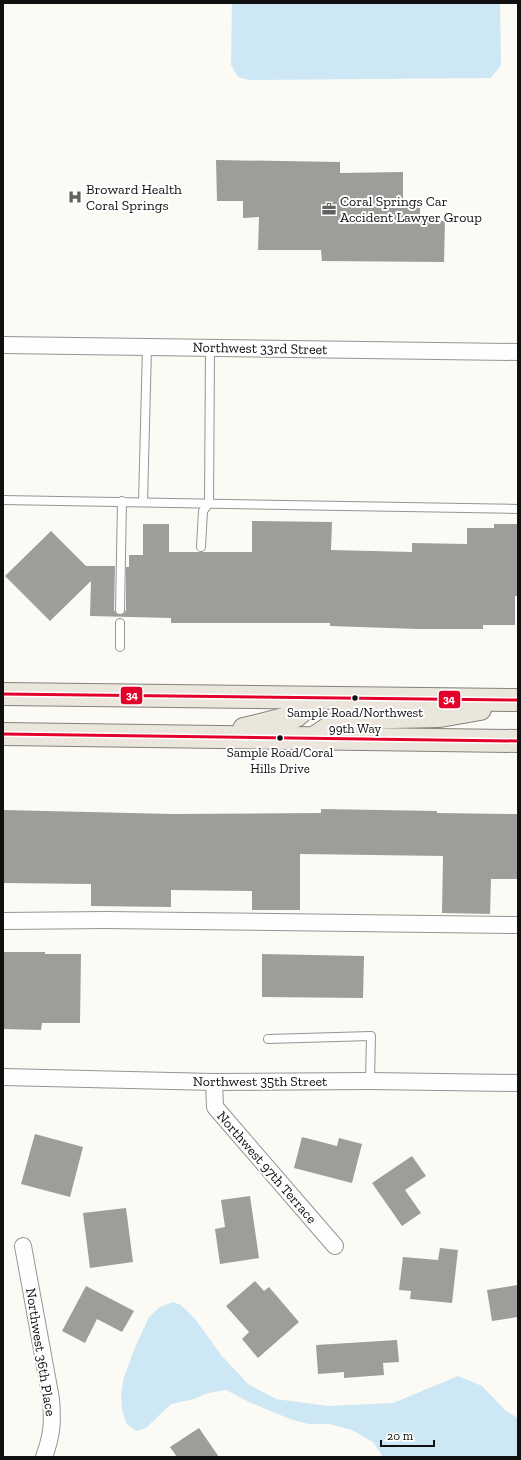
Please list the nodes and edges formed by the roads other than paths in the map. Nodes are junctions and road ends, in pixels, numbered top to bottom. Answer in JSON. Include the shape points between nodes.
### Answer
{"nodes":[{"id":1,"x":3,"y":345,"type":"edge"},
{"id":2,"x":147,"y":347,"type":"junction"},
{"id":3,"x":210,"y":348,"type":"junction"},
{"id":4,"x":518,"y":352,"type":"edge"},
{"id":5,"x":3,"y":500,"type":"edge"},
{"id":6,"x":122,"y":501,"type":"junction"},
{"id":7,"x":143,"y":502,"type":"junction"},
{"id":8,"x":209,"y":503,"type":"junction"},
{"id":9,"x":518,"y":509,"type":"edge"},
{"id":10,"x":201,"y":547,"type":"dead end"},
{"id":11,"x":120,"y":610,"type":"dead end"},
{"id":12,"x":120,"y":623,"type":"dead end"},
{"id":13,"x":120,"y":647,"type":"dead end"},
{"id":14,"x":3,"y":694,"type":"edge"},
{"id":15,"x":314,"y":698,"type":"junction"},
{"id":16,"x":518,"y":700,"type":"edge"},
{"id":17,"x":3,"y":734,"type":"edge"},
{"id":18,"x":216,"y":737,"type":"junction"},
{"id":19,"x":314,"y":738,"type":"junction"},
{"id":20,"x":518,"y":741,"type":"edge"},
{"id":21,"x":3,"y":921,"type":"edge"},
{"id":22,"x":518,"y":925,"type":"edge"},
{"id":23,"x":268,"y":1039,"type":"dead end"},
{"id":24,"x":3,"y":1077,"type":"edge"},
{"id":25,"x":370,"y":1081,"type":"junction"},
{"id":26,"x":214,"y":1082,"type":"junction"},
{"id":27,"x":518,"y":1083,"type":"edge"},
{"id":28,"x":24,"y":1246,"type":"dead end"},
{"id":29,"x":335,"y":1246,"type":"dead end"},
{"id":30,"x":44,"y":1457,"type":"edge"}],
"edges":[{"from":1,"to":2,"type":"street","name":"Northwest 33rd Street"},
{"from":2,"to":3,"type":"street","name":"Northwest 33rd Street"},
{"from":2,"to":7,"type":"lane"},
{"from":3,"to":4,"type":"street","name":"Northwest 33rd Street"},
{"from":3,"to":8,"type":"lane"},
{"from":5,"to":6,"type":"lane"},
{"from":6,"to":7,"type":"lane"},
{"from":6,"to":11,"type":"lane"},
{"from":7,"to":8,"type":"lane"},
{"from":8,"to":9,"type":"lane"},
{"from":8,"to":10,"type":"lane","via":[[203,511]]},
{"from":12,"to":13,"type":"lane"},
{"from":14,"to":15,"type":"main road"},
{"from":15,"to":16,"type":"main road"},
{"from":15,"to":18,"type":"main road","via":[[296,716]]},
{"from":16,"to":19,"type":"main road","via":[[440,716],[344,718]]},
{"from":17,"to":18,"type":"main road"},
{"from":18,"to":19,"type":"main road"},
{"from":19,"to":20,"type":"main road"},
{"from":21,"to":22,"type":"street"},
{"from":23,"to":25,"type":"lane","via":[[371,1036]]},
{"from":24,"to":26,"type":"street","name":"Northwest 35th Street"},
{"from":25,"to":26,"type":"street","name":"Northwest 35th Street"},
{"from":25,"to":27,"type":"street","name":"Northwest 35th Street"},
{"from":26,"to":29,"type":"street","name":"Northwest 97th Terrace","via":[[215,1107]]},
{"from":28,"to":30,"type":"street","name":"Northwest 36th Place","via":[[53,1420],[51,1440]]}]}
